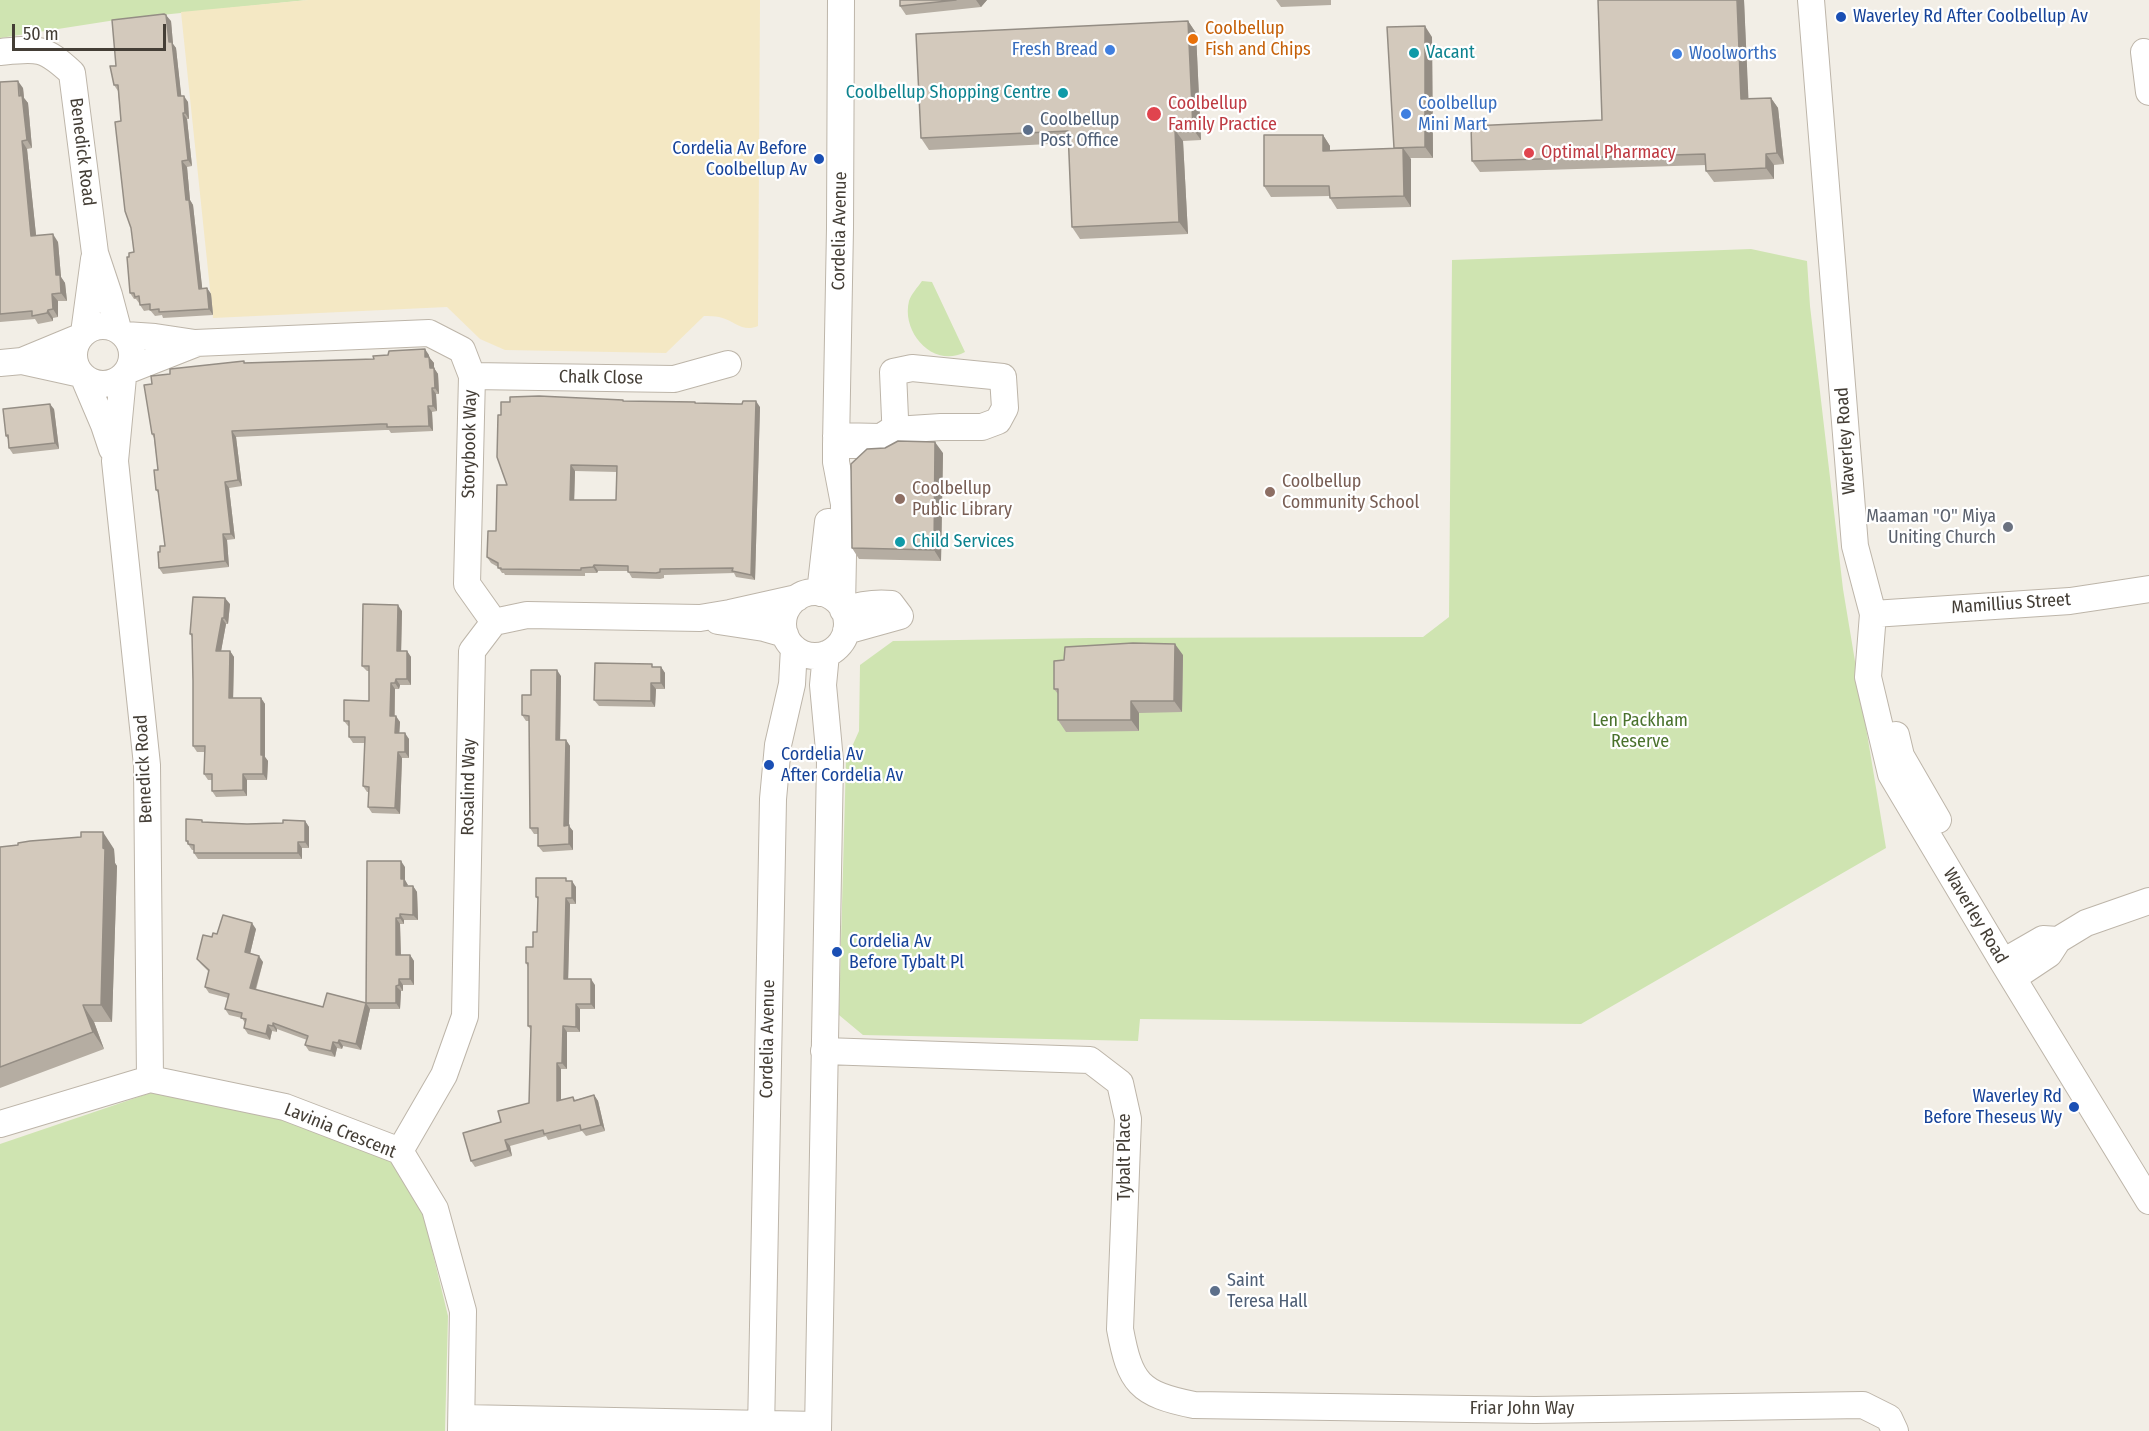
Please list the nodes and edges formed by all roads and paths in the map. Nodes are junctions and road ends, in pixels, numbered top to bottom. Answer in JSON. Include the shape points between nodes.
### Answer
{"nodes":[{"id":1,"x":841,"y":0,"type":"edge"},
{"id":2,"x":1810,"y":0,"type":"edge"},
{"id":3,"x":1827,"y":0,"type":"edge"},
{"id":4,"x":0,"y":52,"type":"edge"},
{"id":5,"x":2144,"y":52,"type":"dead end"},
{"id":6,"x":2149,"y":92,"type":"edge"},
{"id":7,"x":95,"y":253,"type":"junction"},
{"id":8,"x":122,"y":332,"type":"junction"},
{"id":9,"x":82,"y":335,"type":"junction"},
{"id":10,"x":195,"y":344,"type":"junction"},
{"id":11,"x":11,"y":362,"type":"edge"},
{"id":12,"x":728,"y":364,"type":"dead end"},
{"id":13,"x":126,"y":374,"type":"junction"},
{"id":14,"x":83,"y":376,"type":"junction"},
{"id":15,"x":472,"y":376,"type":"junction"},
{"id":16,"x":896,"y":430,"type":"dead end"},
{"id":17,"x":836,"y":448,"type":"junction"},
{"id":18,"x":115,"y":460,"type":"junction"},
{"id":19,"x":2149,"y":589,"type":"edge"},
{"id":20,"x":809,"y":595,"type":"junction"},
{"id":21,"x":1881,"y":613,"type":"junction"},
{"id":22,"x":844,"y":616,"type":"junction"},
{"id":23,"x":900,"y":616,"type":"dead end"},
{"id":24,"x":700,"y":618,"type":"junction"},
{"id":25,"x":494,"y":622,"type":"junction"},
{"id":26,"x":790,"y":641,"type":"junction"},
{"id":27,"x":825,"y":654,"type":"junction"},
{"id":28,"x":2149,"y":901,"type":"edge"},
{"id":29,"x":2015,"y":966,"type":"junction"},
{"id":30,"x":824,"y":1051,"type":"junction"},
{"id":31,"x":150,"y":1079,"type":"junction"},
{"id":32,"x":0,"y":1124,"type":"edge"},
{"id":33,"x":400,"y":1151,"type":"junction"},
{"id":34,"x":2149,"y":1173,"type":"edge"},
{"id":35,"x":2149,"y":1201,"type":"edge"},
{"id":36,"x":1142,"y":1387,"type":"joint"},
{"id":37,"x":461,"y":1425,"type":"edge"},
{"id":38,"x":761,"y":1427,"type":"edge"},
{"id":39,"x":818,"y":1428,"type":"edge"},
{"id":40,"x":1895,"y":1431,"type":"edge"}],
"edges":[{"from":1,"to":17,"type":"street","name":"Cordelia Avenue"},
{"from":2,"to":21,"type":"street","name":"Waverley Road","via":[[1855,546]]},
{"from":3,"to":21,"type":"street","name":"Waverley Road","via":[[1849,298]]},
{"from":4,"to":7,"type":"street","name":"Benedick Road","via":[[34,49],[55,57],[72,73]]},
{"from":5,"to":6,"type":"street"},
{"from":7,"to":8,"type":"street"},
{"from":7,"to":9,"type":"street"},
{"from":8,"to":9,"type":"street","via":[[100,326]]},
{"from":8,"to":10,"type":"street"},
{"from":8,"to":13,"type":"street","via":[[133,352]]},
{"from":9,"to":11,"type":"street"},
{"from":9,"to":14,"type":"street","via":[[74,356]]},
{"from":10,"to":13,"type":"street"},
{"from":10,"to":15,"type":"street","name":"Storybook Way","via":[[429,333],[462,350]]},
{"from":11,"to":14,"type":"street"},
{"from":12,"to":15,"type":"street","name":"Chalk Close","via":[[674,379]]},
{"from":13,"to":14,"type":"street","via":[[116,382],[100,384]]},
{"from":13,"to":18,"type":"street"},
{"from":14,"to":18,"type":"street"},
{"from":15,"to":25,"type":"street","name":"Storybook Way","via":[[467,584]]},
{"from":16,"to":17,"type":"street"},
{"from":17,"to":20,"type":"street","via":[[828,538]]},
{"from":17,"to":22,"type":"street","via":[[843,504]]},
{"from":18,"to":31,"type":"street","name":"Benedick Road","via":[[147,765]]},
{"from":19,"to":21,"type":"street","name":"Mamillius Street","via":[[2070,601]]},
{"from":20,"to":22,"type":"street","via":[[830,596]]},
{"from":20,"to":24,"type":"street"},
{"from":20,"to":26,"type":"street","via":[[790,605],[785,614],[783,625]]},
{"from":21,"to":29,"type":"street","name":"Waverley Road","via":[[1881,674],[1901,756]]},
{"from":22,"to":23,"type":"street","via":[[858,605],[882,603],[891,604]]},
{"from":22,"to":27,"type":"street","via":[[841,643]]},
{"from":24,"to":25,"type":"street","via":[[527,615]]},
{"from":24,"to":26,"type":"street","via":[[764,628]]},
{"from":25,"to":33,"type":"street","name":"Rosalind Way","via":[[472,651],[465,1016],[444,1075]]},
{"from":26,"to":27,"type":"street","via":[[809,655]]},
{"from":26,"to":38,"type":"street","name":"Cordelia Avenue","via":[[792,684],[778,745],[773,799]]},
{"from":27,"to":30,"type":"street","via":[[823,685],[830,761]]},
{"from":28,"to":29,"type":"street","via":[[2086,923],[2058,940],[2043,939]]},
{"from":29,"to":34,"type":"street","name":"Waverley Road"},
{"from":29,"to":35,"type":"street","name":"Waverley Road"},
{"from":30,"to":36,"type":"street","name":"Tybalt Place","via":[[1090,1060],[1120,1083],[1128,1119],[1120,1329],[1125,1360]]},
{"from":30,"to":39,"type":"street"},
{"from":31,"to":32,"type":"street","name":"Lavinia Crescent"},
{"from":31,"to":33,"type":"street","name":"Lavinia Crescent","via":[[285,1107]]},
{"from":33,"to":37,"type":"street","name":"Lavinia Crescent","via":[[435,1209],[463,1311]]},
{"from":36,"to":40,"type":"street","name":"Friar John Way","via":[[1168,1400],[1194,1406],[1535,1410],[1863,1405],[1889,1418]]},
{"from":37,"to":38,"type":"street"},
{"from":38,"to":39,"type":"street"}]}
